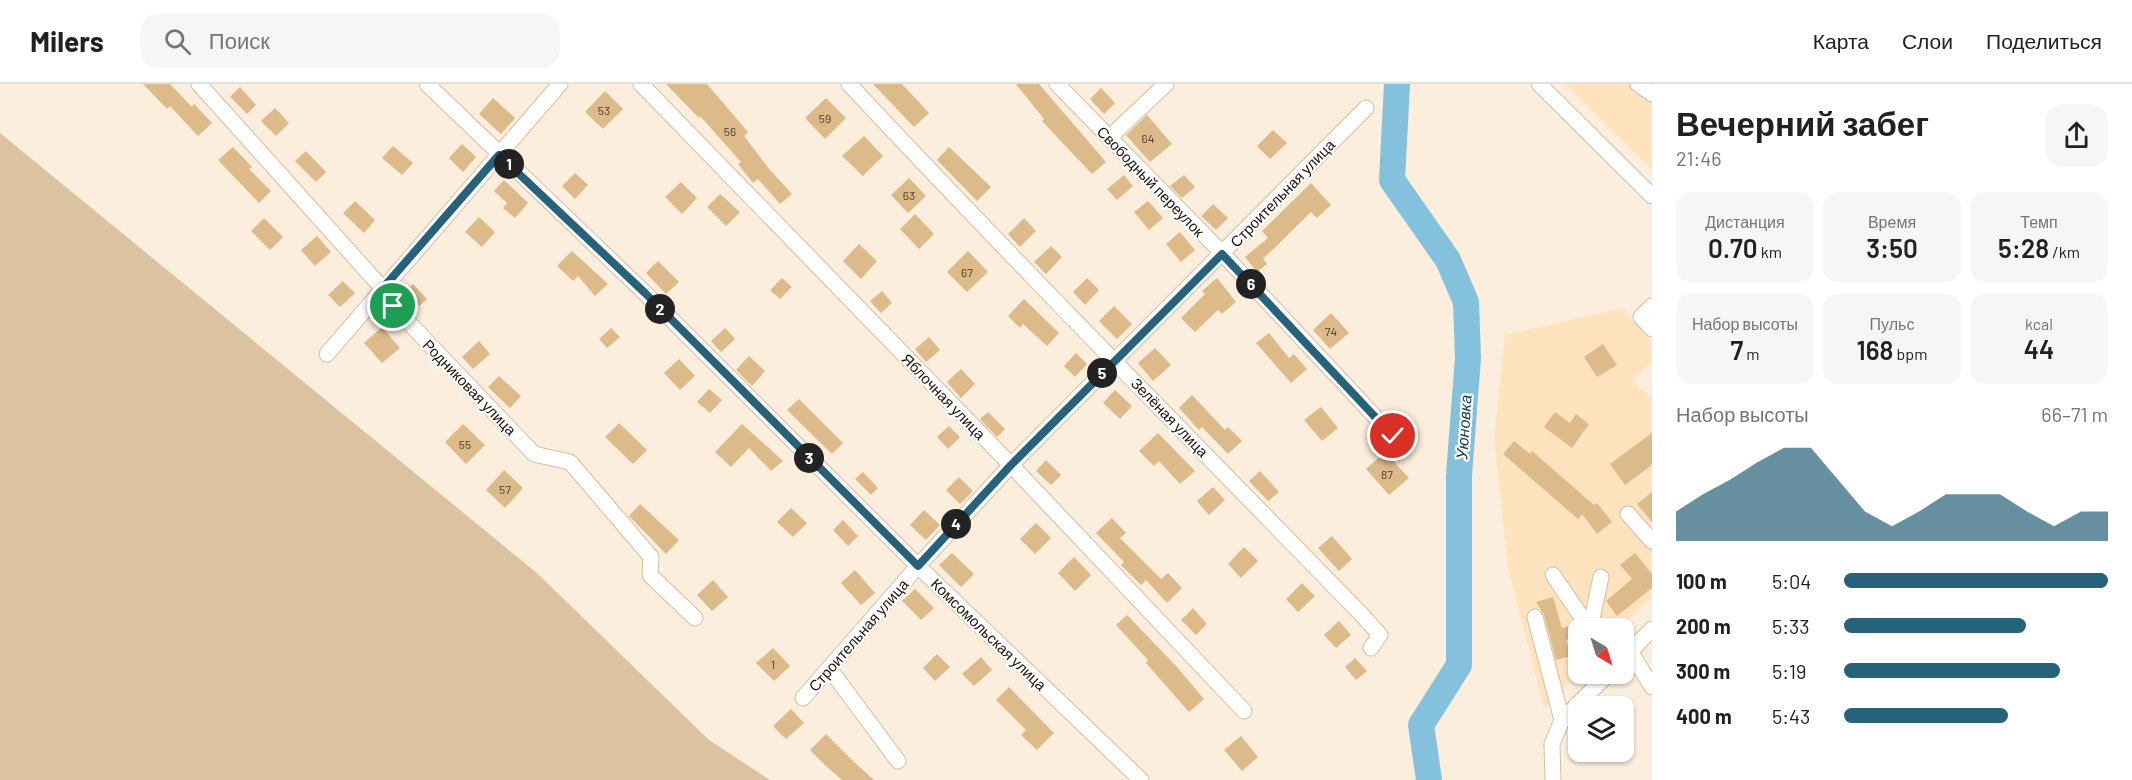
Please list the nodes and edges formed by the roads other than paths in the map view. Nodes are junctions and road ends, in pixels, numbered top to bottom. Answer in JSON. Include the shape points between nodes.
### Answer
{"nodes":[{"id":1,"x":199,"y":84,"type":"edge"},
{"id":2,"x":427,"y":84,"type":"edge"},
{"id":3,"x":560,"y":84,"type":"edge"},
{"id":4,"x":641,"y":84,"type":"edge"},
{"id":5,"x":849,"y":84,"type":"edge"},
{"id":6,"x":1057,"y":84,"type":"edge"},
{"id":7,"x":1166,"y":84,"type":"edge"},
{"id":8,"x":1539,"y":84,"type":"edge"},
{"id":9,"x":1638,"y":84,"type":"edge"},
{"id":10,"x":1652,"y":94,"type":"edge"},
{"id":11,"x":1366,"y":108,"type":"dead end"},
{"id":12,"x":1109,"y":138,"type":"junction"},
{"id":13,"x":499,"y":155,"type":"junction"},
{"id":14,"x":1652,"y":196,"type":"edge"},
{"id":15,"x":1222,"y":254,"type":"junction"},
{"id":16,"x":383,"y":288,"type":"junction"},
{"id":17,"x":1652,"y":306,"type":"edge"},
{"id":18,"x":1652,"y":329,"type":"edge"},
{"id":19,"x":327,"y":354,"type":"dead end"},
{"id":20,"x":1114,"y":360,"type":"junction"},
{"id":21,"x":1393,"y":436,"type":"dead end"},
{"id":22,"x":1011,"y":465,"type":"junction"},
{"id":23,"x":1628,"y":514,"type":"dead end"},
{"id":24,"x":1652,"y":542,"type":"edge"},
{"id":25,"x":918,"y":566,"type":"junction"},
{"id":26,"x":1553,"y":575,"type":"dead end"},
{"id":27,"x":1601,"y":577,"type":"dead end"},
{"id":28,"x":1535,"y":617,"type":"dead end"},
{"id":29,"x":696,"y":618,"type":"dead end"},
{"id":30,"x":1583,"y":618,"type":"edge"},
{"id":31,"x":1592,"y":618,"type":"edge"},
{"id":32,"x":1652,"y":629,"type":"edge"},
{"id":33,"x":1371,"y":648,"type":"dead end"},
{"id":34,"x":1634,"y":648,"type":"edge"},
{"id":35,"x":1634,"y":664,"type":"edge"},
{"id":36,"x":829,"y":668,"type":"junction"},
{"id":37,"x":1598,"y":684,"type":"edge"},
{"id":38,"x":1652,"y":687,"type":"edge"},
{"id":39,"x":803,"y":698,"type":"dead end"},
{"id":40,"x":1244,"y":711,"type":"dead end"},
{"id":41,"x":1562,"y":720,"type":"junction"},
{"id":42,"x":898,"y":760,"type":"dead end"},
{"id":43,"x":1142,"y":780,"type":"edge"},
{"id":44,"x":1553,"y":780,"type":"edge"}],
"edges":[{"from":1,"to":16,"type":"street","name":"Родниковая улица"},
{"from":2,"to":13,"type":"street","name":"Комсомольская улица"},
{"from":3,"to":13,"type":"street"},
{"from":4,"to":22,"type":"street","name":"Яблочная улица"},
{"from":5,"to":20,"type":"street","name":"Зелёная улица","via":[[1000,246]]},
{"from":6,"to":12,"type":"street","name":"Свободный переулок"},
{"from":7,"to":12,"type":"street"},
{"from":8,"to":14,"type":"street"},
{"from":9,"to":10,"type":"street"},
{"from":11,"to":15,"type":"street","name":"Строительная улица"},
{"from":12,"to":15,"type":"street","name":"Свободный переулок"},
{"from":13,"to":16,"type":"street"},
{"from":13,"to":25,"type":"street","name":"Комсомольская улица","via":[[645,293]]},
{"from":15,"to":20,"type":"street","name":"Строительная улица"},
{"from":15,"to":21,"type":"street","name":"Свободный переулок"},
{"from":16,"to":19,"type":"street"},
{"from":16,"to":29,"type":"street","name":"Родниковая улица","via":[[393,306],[534,454],[570,462],[651,557],[650,575]]},
{"from":17,"to":18,"type":"street","via":[[1641,317]]},
{"from":20,"to":22,"type":"street","name":"Строительная улица"},
{"from":20,"to":33,"type":"street","name":"Зелёная улица","via":[[1380,635]]},
{"from":22,"to":25,"type":"street","name":"Строительная улица"},
{"from":22,"to":40,"type":"street","name":"Яблочная улица"},
{"from":23,"to":24,"type":"street"},
{"from":25,"to":36,"type":"street","name":"Строительная улица"},
{"from":25,"to":43,"type":"street","name":"Комсомольская улица"},
{"from":26,"to":30,"type":"street"},
{"from":27,"to":31,"type":"street"},
{"from":28,"to":41,"type":"street"},
{"from":32,"to":34,"type":"street"},
{"from":35,"to":38,"type":"street"},
{"from":36,"to":39,"type":"street","name":"Строительная улица"},
{"from":36,"to":42,"type":"street"},
{"from":37,"to":41,"type":"street"},
{"from":41,"to":44,"type":"street","via":[[1552,744]]}]}
